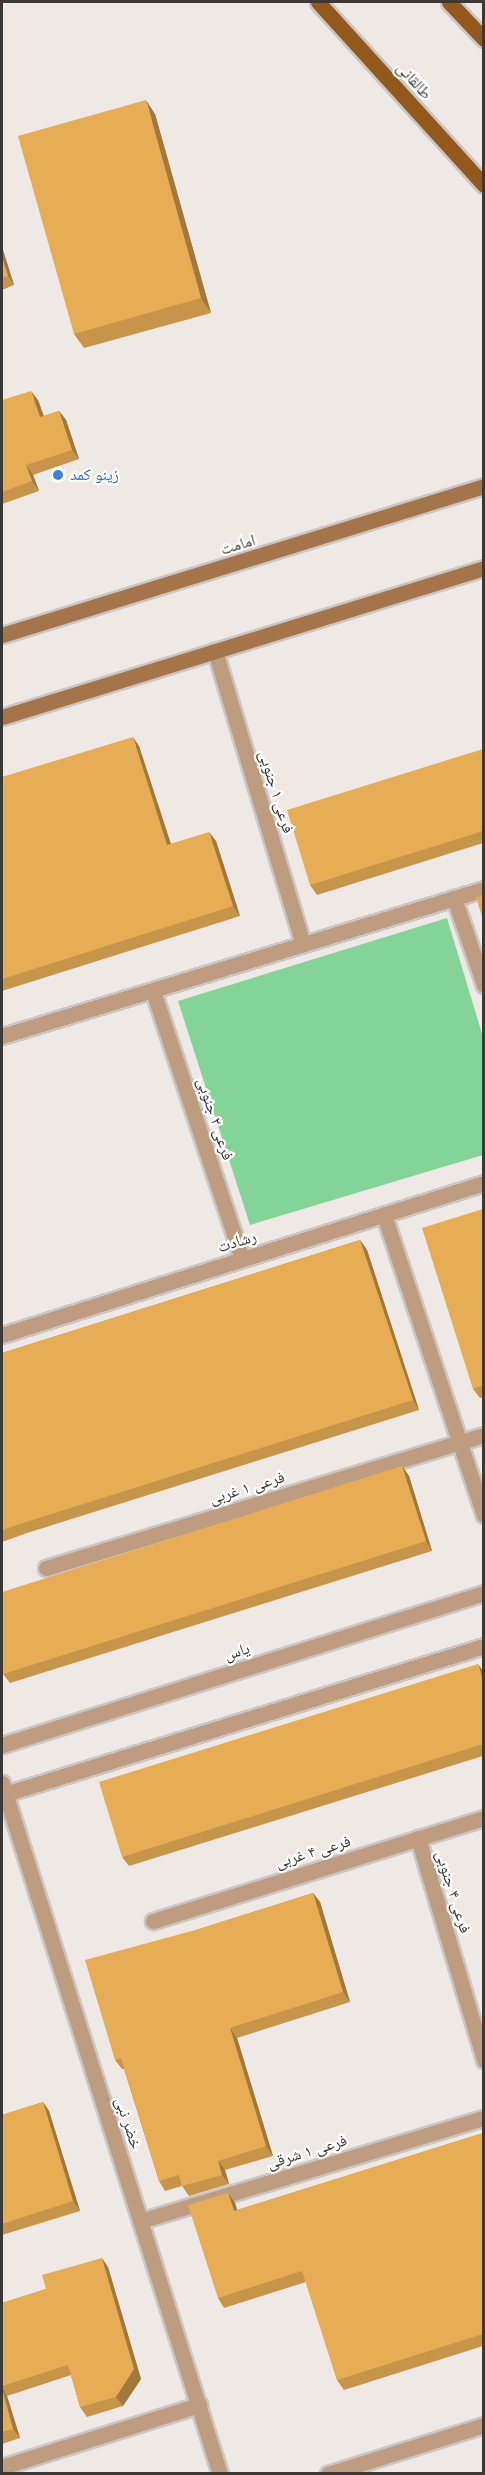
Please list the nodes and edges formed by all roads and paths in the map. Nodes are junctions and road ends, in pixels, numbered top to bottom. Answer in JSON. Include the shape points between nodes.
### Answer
{"nodes":[{"id":1,"x":318,"y":2,"type":"edge"},
{"id":2,"x":449,"y":2,"type":"edge"},
{"id":3,"x":483,"y":39,"type":"edge"},
{"id":4,"x":483,"y":185,"type":"edge"},
{"id":5,"x":483,"y":486,"type":"edge"},
{"id":6,"x":483,"y":568,"type":"edge"},
{"id":7,"x":2,"y":635,"type":"edge"},
{"id":8,"x":215,"y":651,"type":"junction"},
{"id":9,"x":2,"y":717,"type":"edge"},
{"id":10,"x":483,"y":889,"type":"edge"},
{"id":11,"x":454,"y":898,"type":"junction"},
{"id":12,"x":303,"y":945,"type":"junction"},
{"id":13,"x":483,"y":985,"type":"edge"},
{"id":14,"x":153,"y":991,"type":"junction"},
{"id":15,"x":2,"y":1036,"type":"edge"},
{"id":16,"x":483,"y":1183,"type":"edge"},
{"id":17,"x":384,"y":1215,"type":"junction"},
{"id":18,"x":242,"y":1259,"type":"junction"},
{"id":19,"x":2,"y":1335,"type":"edge"},
{"id":20,"x":483,"y":1436,"type":"edge"},
{"id":21,"x":460,"y":1443,"type":"junction"},
{"id":22,"x":483,"y":1515,"type":"edge"},
{"id":23,"x":46,"y":1568,"type":"dead end"},
{"id":24,"x":483,"y":1593,"type":"edge"},
{"id":25,"x":483,"y":1646,"type":"edge"},
{"id":26,"x":2,"y":1745,"type":"edge"},
{"id":27,"x":3,"y":1789,"type":"edge"},
{"id":28,"x":483,"y":1818,"type":"edge"},
{"id":29,"x":418,"y":1839,"type":"junction"},
{"id":30,"x":153,"y":1921,"type":"dead end"},
{"id":31,"x":483,"y":2060,"type":"edge"},
{"id":32,"x":483,"y":2118,"type":"edge"},
{"id":33,"x":140,"y":2221,"type":"junction"},
{"id":34,"x":199,"y":2405,"type":"junction"},
{"id":35,"x":483,"y":2425,"type":"edge"},
{"id":36,"x":2,"y":2467,"type":"edge"},
{"id":37,"x":220,"y":2474,"type":"edge"},
{"id":38,"x":328,"y":2474,"type":"edge"}],
"edges":[{"from":1,"to":4,"type":"main road","name":"طالقانی"},
{"from":2,"to":3,"type":"main road"},
{"from":5,"to":7,"type":"main road","name":"امامت"},
{"from":6,"to":8,"type":"main road"},
{"from":8,"to":9,"type":"main road"},
{"from":8,"to":12,"type":"street","name":"فرعی ۱ جنوبی"},
{"from":10,"to":11,"type":"street"},
{"from":11,"to":12,"type":"street"},
{"from":11,"to":13,"type":"street"},
{"from":12,"to":14,"type":"street"},
{"from":14,"to":15,"type":"street"},
{"from":14,"to":18,"type":"street","name":"فرعی ۲ جنوبی"},
{"from":16,"to":17,"type":"street","name":"رشادت"},
{"from":17,"to":18,"type":"street","name":"رشادت"},
{"from":17,"to":21,"type":"street"},
{"from":18,"to":19,"type":"street","name":"رشادت"},
{"from":20,"to":21,"type":"street"},
{"from":21,"to":22,"type":"street"},
{"from":21,"to":23,"type":"street","name":"فرعی ۱ غربی"},
{"from":24,"to":26,"type":"street","name":"یاس"},
{"from":25,"to":27,"type":"street"},
{"from":27,"to":33,"type":"street","name":"خضر نبی"},
{"from":28,"to":29,"type":"street","name":"فرعی ۴ غربی"},
{"from":29,"to":30,"type":"street","name":"فرعی ۴ غربی"},
{"from":29,"to":31,"type":"street","name":"فرعی ۴ جنوبی"},
{"from":32,"to":33,"type":"street","name":"فرعی ۱ شرقی"},
{"from":33,"to":34,"type":"street","name":"خضر نبی"},
{"from":34,"to":36,"type":"street"},
{"from":34,"to":37,"type":"street","name":"خضر نبی"},
{"from":35,"to":38,"type":"street"}]}
